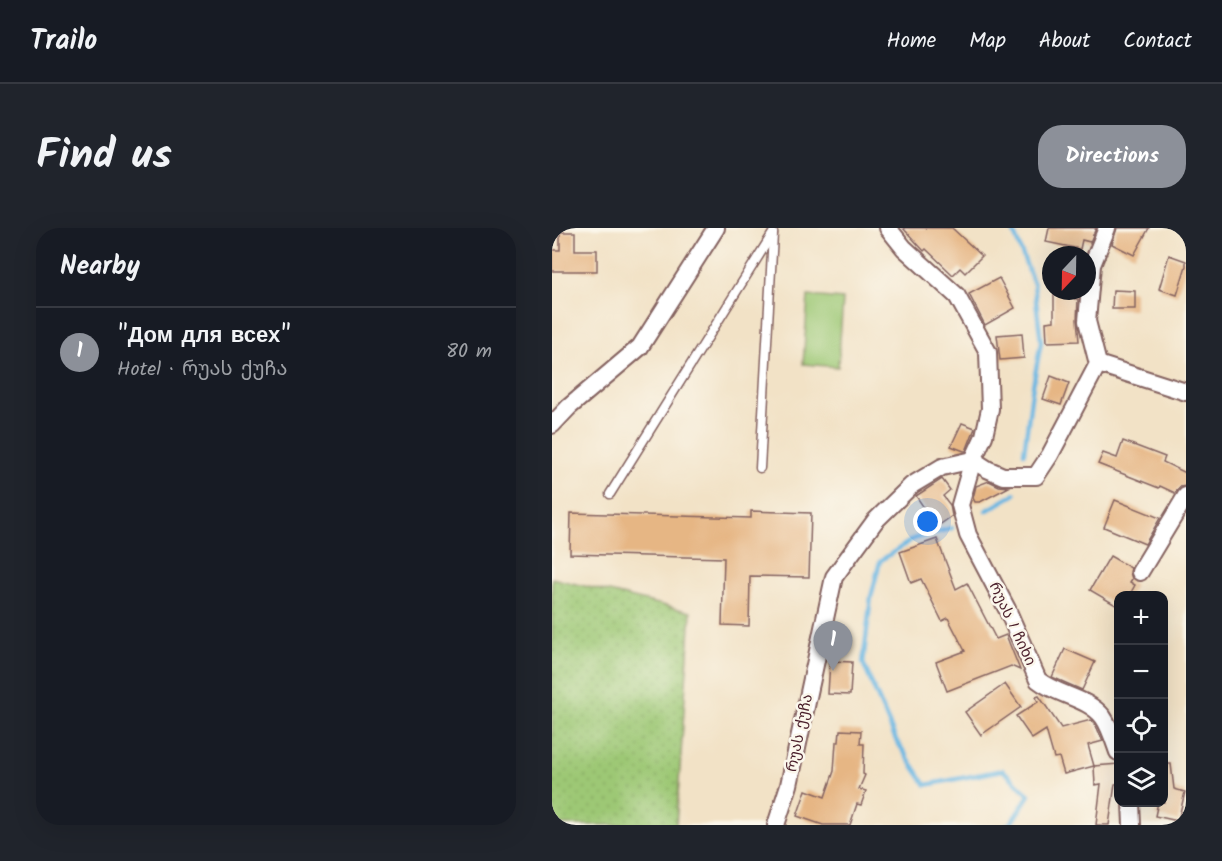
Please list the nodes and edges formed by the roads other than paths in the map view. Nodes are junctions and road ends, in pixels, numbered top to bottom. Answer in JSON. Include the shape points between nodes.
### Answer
{"nodes":[{"id":1,"x":716,"y":228,"type":"edge"},
{"id":2,"x":888,"y":228,"type":"edge"},
{"id":3,"x":1107,"y":228,"type":"edge"},
{"id":4,"x":773,"y":230,"type":"edge"},
{"id":5,"x":1098,"y":364,"type":"junction"},
{"id":6,"x":1186,"y":392,"type":"edge"},
{"id":7,"x":552,"y":425,"type":"edge"},
{"id":8,"x":973,"y":460,"type":"junction"},
{"id":9,"x":760,"y":468,"type":"dead end"},
{"id":10,"x":610,"y":494,"type":"dead end"},
{"id":11,"x":1186,"y":496,"type":"edge"},
{"id":12,"x":1140,"y":572,"type":"dead end"},
{"id":13,"x":1114,"y":741,"type":"edge"},
{"id":14,"x":1131,"y":807,"type":"edge"},
{"id":15,"x":776,"y":825,"type":"edge"},
{"id":16,"x":1131,"y":825,"type":"edge"}],
"edges":[{"from":1,"to":7,"type":"street","via":[[640,348]]},
{"from":2,"to":8,"type":"street","name":"რუას I ჩიხი","via":[[904,248],[957,296],[988,352],[990,409]]},
{"from":3,"to":5,"type":"street","via":[[1092,266],[1087,321]]},
{"from":4,"to":9,"type":"lane"},
{"from":4,"to":10,"type":"lane"},
{"from":5,"to":6,"type":"street"},
{"from":5,"to":8,"type":"street","via":[[1036,476],[1003,476]]},
{"from":8,"to":13,"type":"street","name":"რუას I ჩიხი","via":[[960,505],[968,535],[1038,680],[1091,705],[1104,719]]},
{"from":8,"to":15,"type":"street","name":"რუას ქუჩა","via":[[942,467],[912,484],[875,520],[834,577],[789,785]]},
{"from":11,"to":12,"type":"street"},
{"from":14,"to":16,"type":"street"}]}
